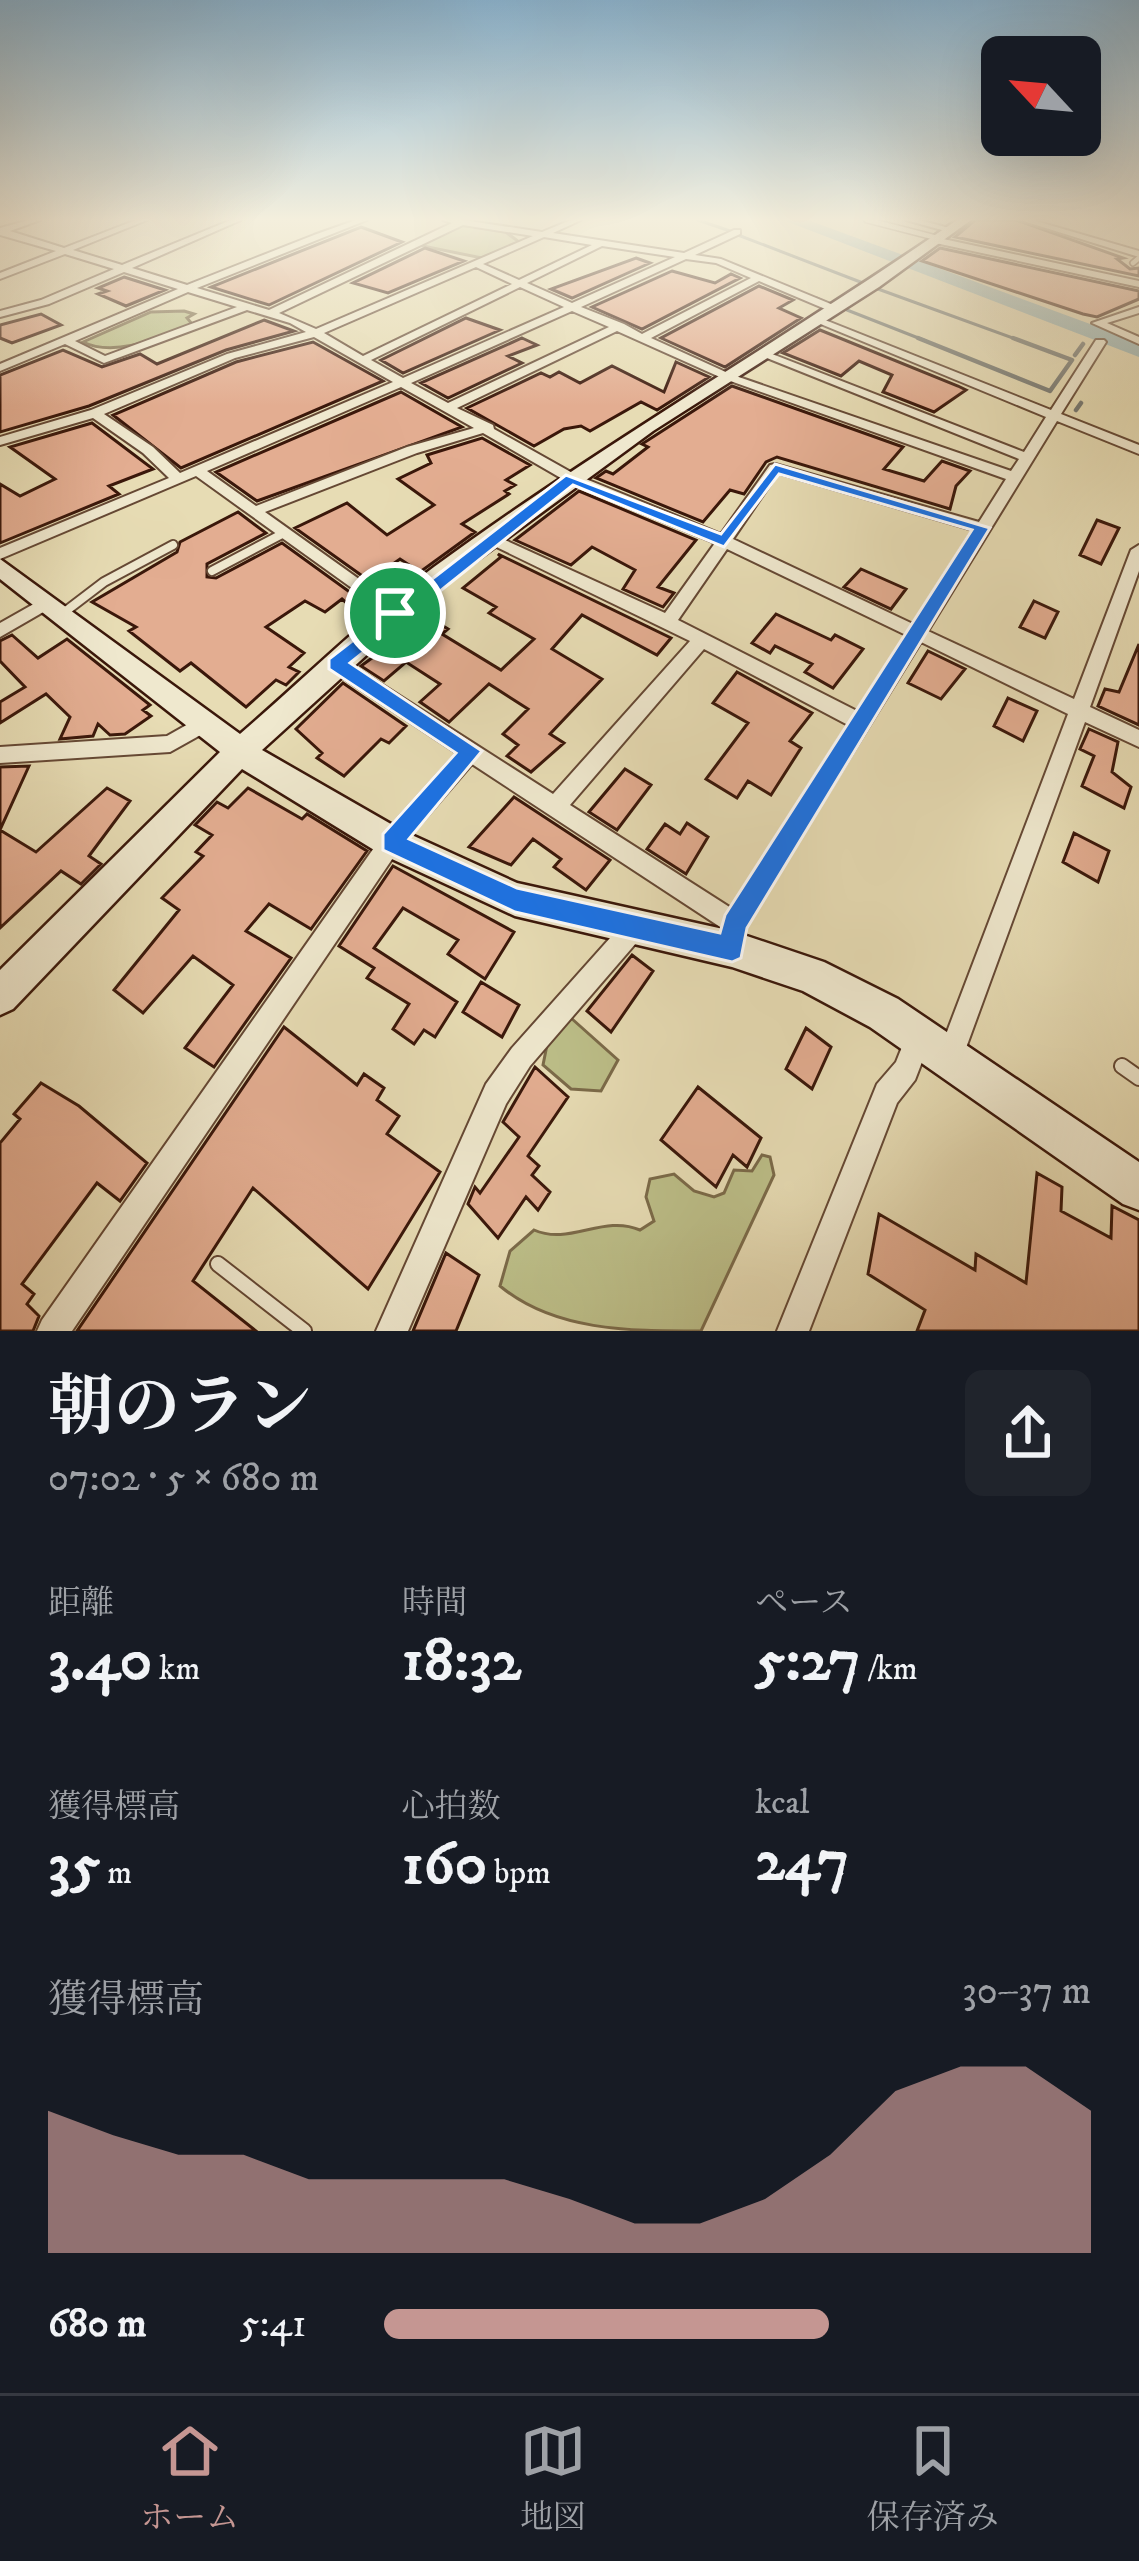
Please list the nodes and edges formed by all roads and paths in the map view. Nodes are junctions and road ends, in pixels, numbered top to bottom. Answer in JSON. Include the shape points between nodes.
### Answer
{"nodes":[{"id":1,"x":91,"y":282,"type":"edge"},
{"id":2,"x":164,"y":282,"type":"edge"},
{"id":3,"x":210,"y":282,"type":"edge"},
{"id":4,"x":335,"y":282,"type":"edge"},
{"id":5,"x":434,"y":282,"type":"edge"},
{"id":6,"x":626,"y":282,"type":"edge"},
{"id":7,"x":750,"y":282,"type":"edge"},
{"id":8,"x":765,"y":282,"type":"edge"},
{"id":9,"x":874,"y":282,"type":"edge"},
{"id":10,"x":521,"y":283,"type":"joint"},
{"id":11,"x":192,"y":291,"type":"junction"},
{"id":12,"x":574,"y":305,"type":"junction"},
{"id":13,"x":247,"y":307,"type":"junction"},
{"id":14,"x":1139,"y":310,"type":"edge"},
{"id":15,"x":0,"y":314,"type":"edge"},
{"id":16,"x":268,"y":314,"type":"junction"},
{"id":17,"x":825,"y":315,"type":"junction"},
{"id":18,"x":620,"y":326,"type":"junction"},
{"id":19,"x":317,"y":332,"type":"junction"},
{"id":20,"x":645,"y":338,"type":"junction"},
{"id":21,"x":68,"y":340,"type":"junction"},
{"id":22,"x":1139,"y":341,"type":"edge"},
{"id":23,"x":1100,"y":342,"type":"dead end"},
{"id":24,"x":763,"y":354,"type":"junction"},
{"id":25,"x":365,"y":359,"type":"junction"},
{"id":26,"x":0,"y":368,"type":"edge"},
{"id":27,"x":726,"y":376,"type":"junction"},
{"id":28,"x":409,"y":383,"type":"junction"},
{"id":29,"x":450,"y":406,"type":"junction"},
{"id":30,"x":95,"y":413,"type":"junction"},
{"id":31,"x":1053,"y":415,"type":"junction"},
{"id":32,"x":0,"y":421,"type":"edge"},
{"id":33,"x":488,"y":428,"type":"junction"},
{"id":34,"x":19,"y":435,"type":"junction"},
{"id":35,"x":0,"y":441,"type":"edge"},
{"id":36,"x":1139,"y":450,"type":"edge"},
{"id":37,"x":1026,"y":457,"type":"junction"},
{"id":38,"x":198,"y":471,"type":"junction"},
{"id":39,"x":1014,"y":477,"type":"junction"},
{"id":40,"x":571,"y":478,"type":"junction"},
{"id":41,"x":178,"y":479,"type":"junction"},
{"id":42,"x":253,"y":512,"type":"junction"},
{"id":43,"x":982,"y":528,"type":"junction"},
{"id":44,"x":284,"y":533,"type":"junction"},
{"id":45,"x":489,"y":538,"type":"junction"},
{"id":46,"x":724,"y":541,"type":"junction"},
{"id":47,"x":173,"y":545,"type":"dead end"},
{"id":48,"x":1139,"y":550,"type":"edge"},
{"id":49,"x":0,"y":554,"type":"edge"},
{"id":50,"x":0,"y":567,"type":"edge"},
{"id":51,"x":212,"y":571,"type":"dead end"},
{"id":52,"x":54,"y":609,"type":"junction"},
{"id":53,"x":395,"y":613,"type":"junction"},
{"id":54,"x":668,"y":622,"type":"junction"},
{"id":55,"x":0,"y":631,"type":"edge"},
{"id":56,"x":916,"y":632,"type":"junction"},
{"id":57,"x":702,"y":640,"type":"junction"},
{"id":58,"x":336,"y":664,"type":"junction"},
{"id":59,"x":1080,"y":710,"type":"junction"},
{"id":60,"x":206,"y":722,"type":"junction"},
{"id":61,"x":860,"y":722,"type":"junction"},
{"id":62,"x":1139,"y":739,"type":"edge"},
{"id":63,"x":471,"y":751,"type":"junction"},
{"id":64,"x":241,"y":752,"type":"junction"},
{"id":65,"x":0,"y":755,"type":"edge"},
{"id":66,"x":556,"y":806,"type":"junction"},
{"id":67,"x":391,"y":842,"type":"junction"},
{"id":68,"x":634,"y":927,"type":"junction"},
{"id":69,"x":733,"y":936,"type":"junction"},
{"id":70,"x":2,"y":990,"type":"edge"},
{"id":71,"x":934,"y":1047,"type":"junction"},
{"id":72,"x":1122,"y":1066,"type":"dead end"},
{"id":73,"x":1139,"y":1078,"type":"edge"},
{"id":74,"x":1139,"y":1188,"type":"edge"},
{"id":75,"x":218,"y":1264,"type":"dead end"},
{"id":76,"x":53,"y":1331,"type":"edge"},
{"id":77,"x":304,"y":1331,"type":"edge"},
{"id":78,"x":392,"y":1331,"type":"edge"},
{"id":79,"x":794,"y":1331,"type":"edge"}],
"edges":[{"from":1,"to":15,"type":"street"},
{"from":2,"to":11,"type":"street"},
{"from":3,"to":11,"type":"street"},
{"from":4,"to":16,"type":"street"},
{"from":5,"to":19,"type":"street"},
{"from":6,"to":12,"type":"street"},
{"from":7,"to":20,"type":"street"},
{"from":8,"to":17,"type":"street"},
{"from":9,"to":17,"type":"main road"},
{"from":10,"to":12,"type":"street"},
{"from":10,"to":25,"type":"street"},
{"from":11,"to":13,"type":"street"},
{"from":11,"to":21,"type":"street"},
{"from":12,"to":18,"type":"street"},
{"from":12,"to":28,"type":"street"},
{"from":13,"to":16,"type":"street"},
{"from":13,"to":21,"type":"street","via":[[104,361]]},
{"from":14,"to":22,"type":"street","via":[[1097,323]]},
{"from":16,"to":19,"type":"street"},
{"from":17,"to":24,"type":"main road"},
{"from":17,"to":31,"type":"street"},
{"from":18,"to":20,"type":"street"},
{"from":18,"to":29,"type":"street"},
{"from":19,"to":25,"type":"street"},
{"from":19,"to":30,"type":"street","via":[[231,356]]},
{"from":20,"to":27,"type":"street"},
{"from":21,"to":26,"type":"street"},
{"from":23,"to":31,"type":"street"},
{"from":24,"to":27,"type":"main road"},
{"from":24,"to":37,"type":"street"},
{"from":25,"to":28,"type":"street"},
{"from":27,"to":39,"type":"street"},
{"from":27,"to":40,"type":"main road"},
{"from":28,"to":29,"type":"street"},
{"from":28,"to":38,"type":"street"},
{"from":29,"to":33,"type":"street"},
{"from":30,"to":34,"type":"street"},
{"from":30,"to":41,"type":"street"},
{"from":31,"to":36,"type":"street"},
{"from":31,"to":37,"type":"street"},
{"from":32,"to":34,"type":"street"},
{"from":33,"to":40,"type":"street"},
{"from":33,"to":42,"type":"street"},
{"from":34,"to":35,"type":"street"},
{"from":37,"to":39,"type":"street"},
{"from":38,"to":41,"type":"street"},
{"from":38,"to":42,"type":"street"},
{"from":39,"to":43,"type":"street"},
{"from":40,"to":45,"type":"main road"},
{"from":40,"to":46,"type":"street"},
{"from":41,"to":49,"type":"street"},
{"from":42,"to":44,"type":"street"},
{"from":43,"to":46,"type":"street","via":[[775,468]]},
{"from":43,"to":56,"type":"street"},
{"from":44,"to":51,"type":"lane"},
{"from":44,"to":53,"type":"street"},
{"from":45,"to":53,"type":"main road"},
{"from":45,"to":54,"type":"street"},
{"from":46,"to":54,"type":"street"},
{"from":46,"to":56,"type":"street"},
{"from":47,"to":52,"type":"lane"},
{"from":48,"to":59,"type":"street"},
{"from":50,"to":52,"type":"main road"},
{"from":52,"to":55,"type":"street"},
{"from":52,"to":60,"type":"main road"},
{"from":53,"to":58,"type":"main road"},
{"from":54,"to":57,"type":"street"},
{"from":56,"to":59,"type":"street"},
{"from":56,"to":61,"type":"street"},
{"from":57,"to":61,"type":"street"},
{"from":57,"to":66,"type":"street"},
{"from":58,"to":63,"type":"street"},
{"from":58,"to":64,"type":"main road"},
{"from":59,"to":62,"type":"street"},
{"from":59,"to":71,"type":"street"},
{"from":60,"to":64,"type":"main road"},
{"from":60,"to":65,"type":"street","via":[[170,744]]},
{"from":61,"to":69,"type":"street"},
{"from":63,"to":66,"type":"street"},
{"from":63,"to":67,"type":"street"},
{"from":64,"to":67,"type":"main road"},
{"from":64,"to":70,"type":"main road"},
{"from":66,"to":69,"type":"street"},
{"from":67,"to":68,"type":"main road","via":[[515,899]]},
{"from":67,"to":76,"type":"street"},
{"from":68,"to":69,"type":"main road"},
{"from":68,"to":78,"type":"street","via":[[496,1094]]},
{"from":69,"to":71,"type":"main road"},
{"from":71,"to":74,"type":"main road"},
{"from":71,"to":79,"type":"street","via":[[887,1094]]},
{"from":72,"to":73,"type":"lane"},
{"from":75,"to":77,"type":"lane"}]}
